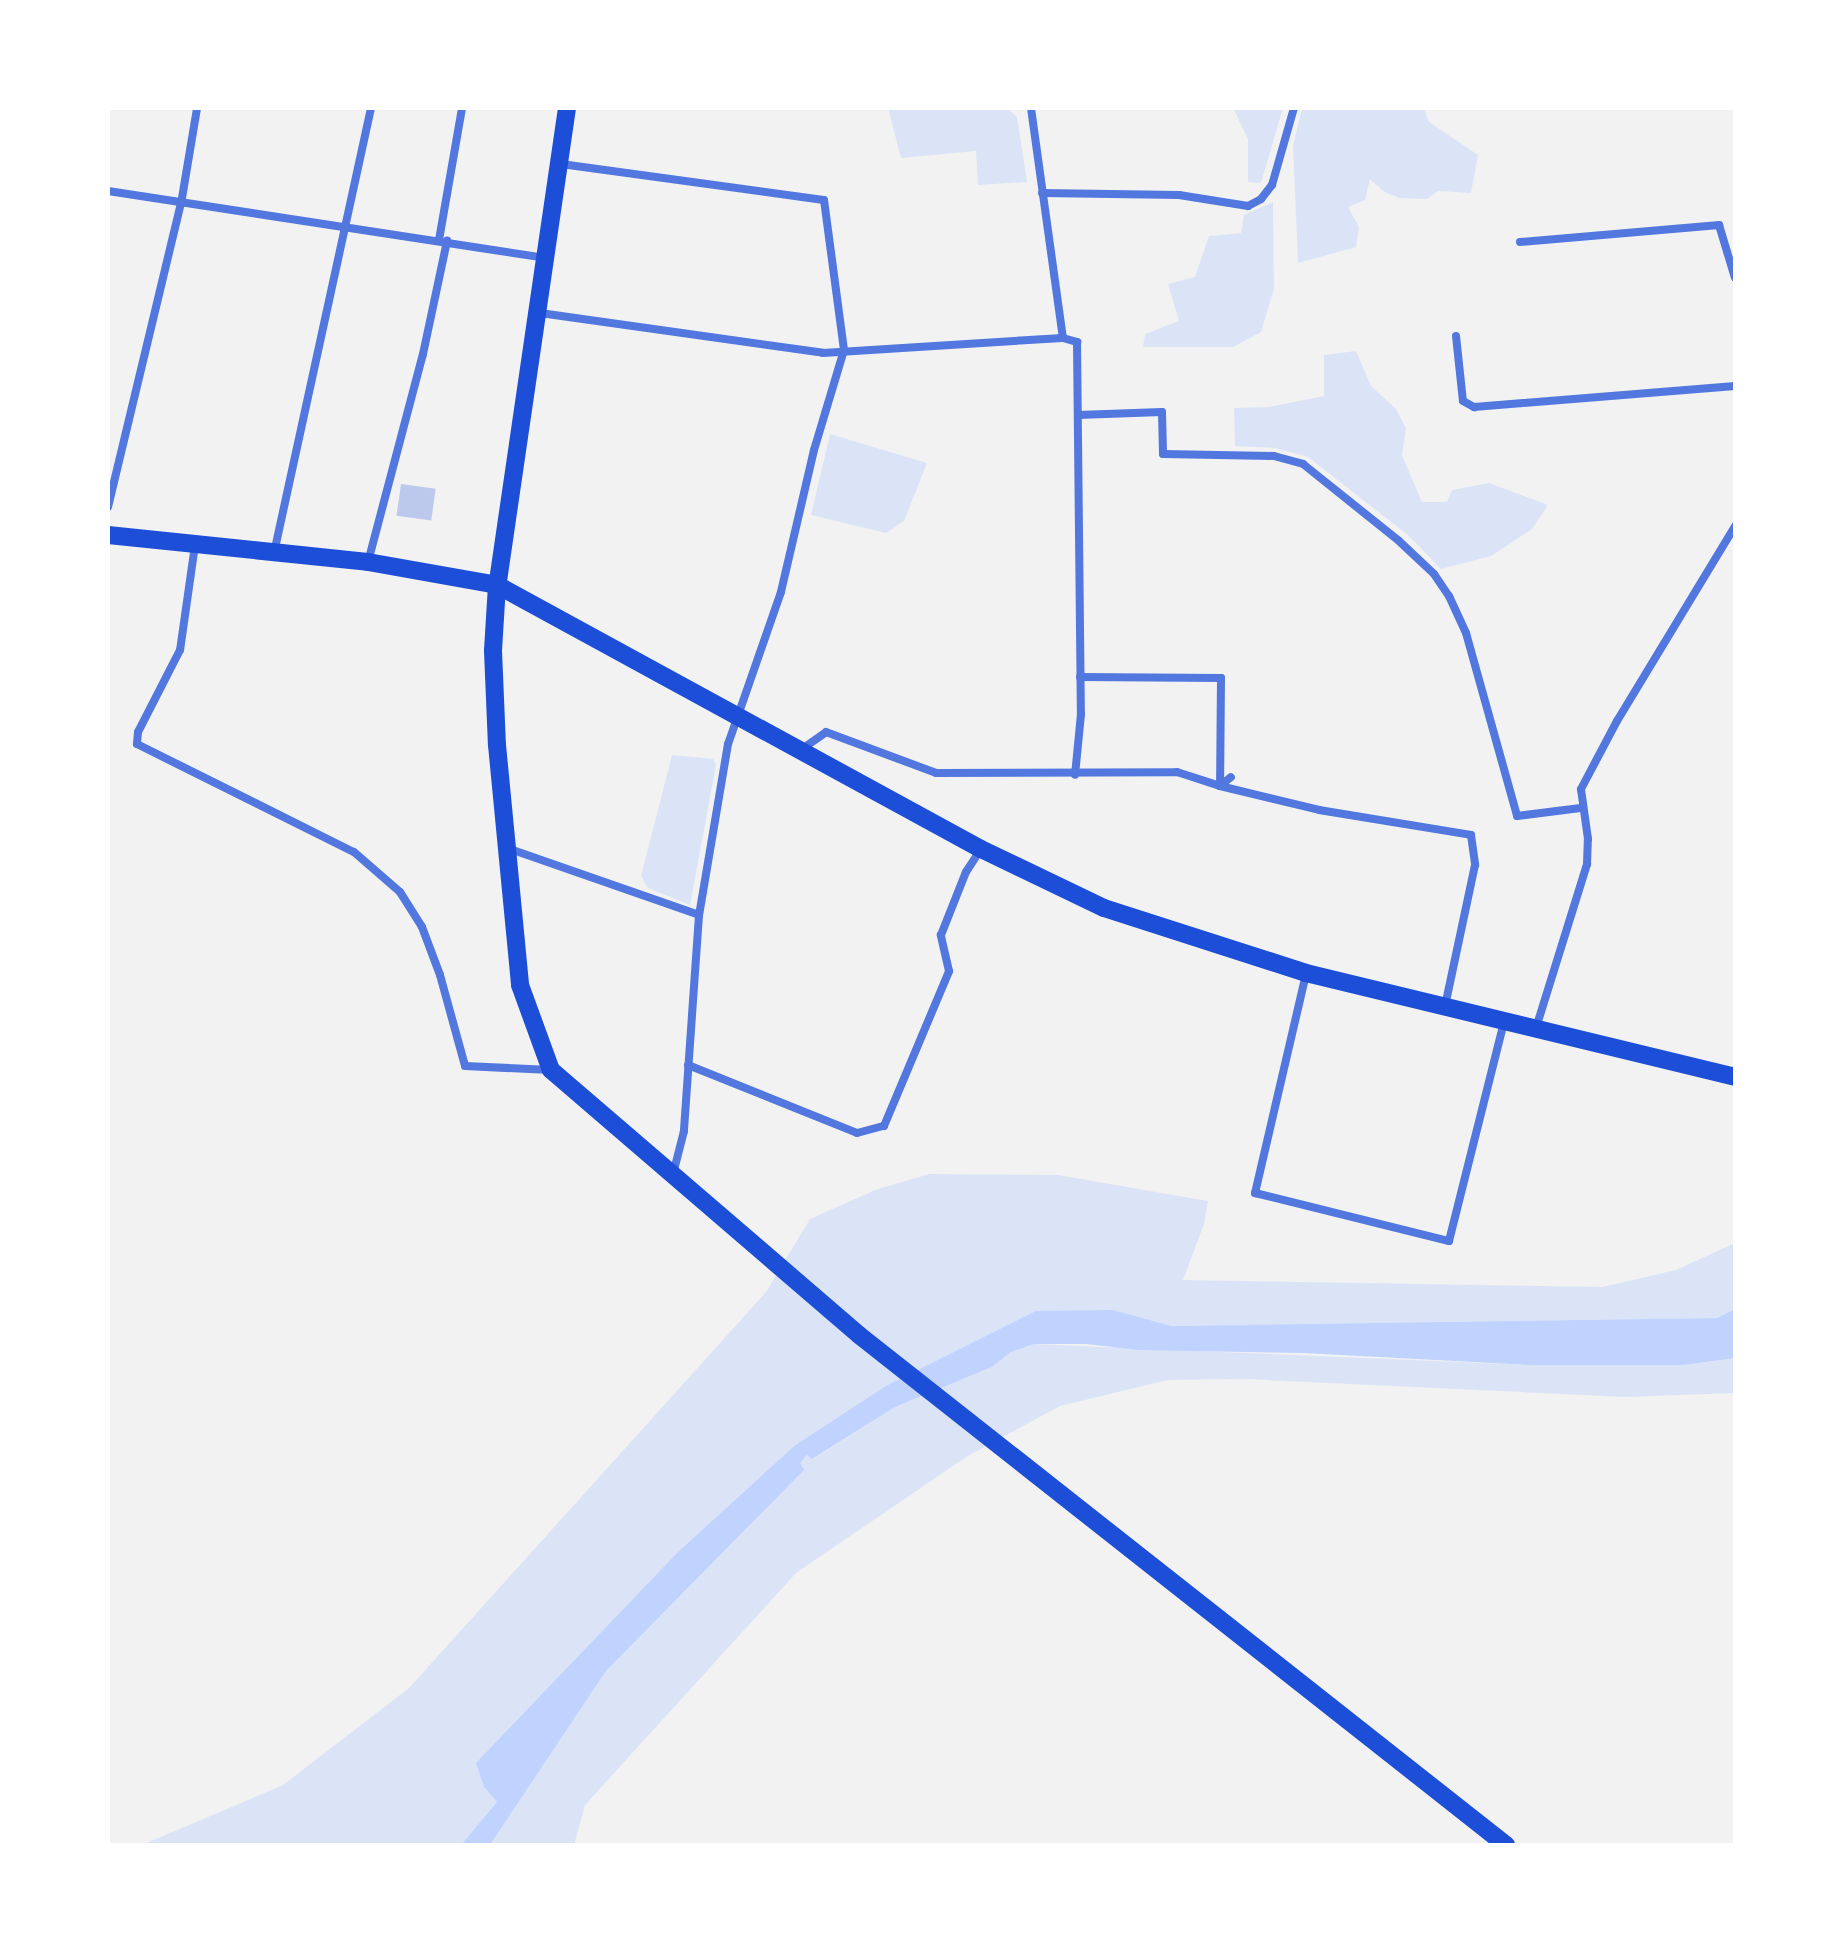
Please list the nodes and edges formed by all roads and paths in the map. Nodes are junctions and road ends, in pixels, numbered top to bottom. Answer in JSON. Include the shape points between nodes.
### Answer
{"nodes":[{"id":1,"x":197,"y":108,"type":"edge"},
{"id":2,"x":371,"y":108,"type":"edge"},
{"id":3,"x":462,"y":108,"type":"edge"},
{"id":4,"x":567,"y":108,"type":"edge"},
{"id":5,"x":1031,"y":108,"type":"edge"},
{"id":6,"x":1294,"y":108,"type":"edge"},
{"id":7,"x":561,"y":164,"type":"junction"},
{"id":8,"x":108,"y":191,"type":"edge"},
{"id":9,"x":1042,"y":193,"type":"junction"},
{"id":10,"x":181,"y":204,"type":"junction"},
{"id":11,"x":347,"y":230,"type":"junction"},
{"id":12,"x":443,"y":241,"type":"junction"},
{"id":13,"x":1520,"y":242,"type":"dead end"},
{"id":14,"x":547,"y":258,"type":"junction"},
{"id":15,"x":1735,"y":278,"type":"edge"},
{"id":16,"x":540,"y":313,"type":"junction"},
{"id":17,"x":1456,"y":336,"type":"dead end"},
{"id":18,"x":1063,"y":338,"type":"junction"},
{"id":19,"x":844,"y":350,"type":"junction"},
{"id":20,"x":1735,"y":386,"type":"edge"},
{"id":21,"x":1078,"y":415,"type":"junction"},
{"id":22,"x":108,"y":507,"type":"edge"},
{"id":23,"x":1735,"y":526,"type":"edge"},
{"id":24,"x":108,"y":535,"type":"edge"},
{"id":25,"x":195,"y":545,"type":"junction"},
{"id":26,"x":274,"y":553,"type":"junction"},
{"id":27,"x":368,"y":562,"type":"junction"},
{"id":28,"x":497,"y":585,"type":"junction"},
{"id":29,"x":1080,"y":677,"type":"junction"},
{"id":30,"x":738,"y":714,"type":"junction"},
{"id":31,"x":802,"y":749,"type":"junction"},
{"id":32,"x":1075,"y":775,"type":"junction"},
{"id":33,"x":1231,"y":777,"type":"dead end"},
{"id":34,"x":1220,"y":786,"type":"junction"},
{"id":35,"x":1581,"y":808,"type":"junction"},
{"id":36,"x":506,"y":848,"type":"junction"},
{"id":37,"x":981,"y":849,"type":"junction"},
{"id":38,"x":699,"y":915,"type":"junction"},
{"id":39,"x":1306,"y":973,"type":"junction"},
{"id":40,"x":1445,"y":1007,"type":"junction"},
{"id":41,"x":1504,"y":1021,"type":"junction"},
{"id":42,"x":1535,"y":1029,"type":"junction"},
{"id":43,"x":688,"y":1065,"type":"junction"},
{"id":44,"x":551,"y":1070,"type":"junction"},
{"id":45,"x":1735,"y":1077,"type":"edge"},
{"id":46,"x":673,"y":1175,"type":"junction"},
{"id":47,"x":1506,"y":1845,"type":"edge"}],
"edges":[{"from":1,"to":10,"type":"street"},
{"from":2,"to":11,"type":"street"},
{"from":3,"to":12,"type":"street"},
{"from":4,"to":7,"type":"highway"},
{"from":5,"to":9,"type":"street"},
{"from":6,"to":9,"type":"street","via":[[1272,185],[1248,206],[1179,195]]},
{"from":7,"to":14,"type":"highway"},
{"from":7,"to":19,"type":"street","via":[[824,200]]},
{"from":8,"to":10,"type":"street"},
{"from":9,"to":18,"type":"street"},
{"from":10,"to":11,"type":"street"},
{"from":10,"to":22,"type":"street"},
{"from":11,"to":12,"type":"street"},
{"from":11,"to":26,"type":"street"},
{"from":12,"to":14,"type":"street"},
{"from":12,"to":27,"type":"street","via":[[423,354]]},
{"from":13,"to":15,"type":"street","via":[[1719,225]]},
{"from":14,"to":16,"type":"highway"},
{"from":16,"to":19,"type":"street","via":[[823,353]]},
{"from":16,"to":28,"type":"highway"},
{"from":17,"to":20,"type":"street","via":[[1463,401],[1474,407]]},
{"from":18,"to":19,"type":"street"},
{"from":18,"to":21,"type":"street","via":[[1077,342]]},
{"from":19,"to":30,"type":"street","via":[[781,592]]},
{"from":21,"to":29,"type":"street"},
{"from":21,"to":35,"type":"street","via":[[1162,412],[1163,454],[1274,456],[1303,464],[1399,541],[1449,596],[1466,633],[1517,816]]},
{"from":23,"to":35,"type":"street","via":[[1592,765],[1581,789]]},
{"from":24,"to":25,"type":"highway"},
{"from":25,"to":26,"type":"highway"},
{"from":25,"to":44,"type":"street","via":[[180,650],[138,732],[137,744],[354,852],[400,892],[422,927],[440,975],[465,1066]]},
{"from":26,"to":27,"type":"highway"},
{"from":27,"to":28,"type":"highway"},
{"from":28,"to":30,"type":"highway"},
{"from":28,"to":36,"type":"highway","via":[[493,651]]},
{"from":29,"to":32,"type":"street"},
{"from":29,"to":34,"type":"street","via":[[1221,678]]},
{"from":30,"to":31,"type":"highway"},
{"from":30,"to":38,"type":"street","via":[[728,744]]},
{"from":31,"to":32,"type":"street","via":[[826,732],[936,773]]},
{"from":31,"to":37,"type":"highway"},
{"from":32,"to":34,"type":"street","via":[[1177,772]]},
{"from":33,"to":34,"type":"street"},
{"from":34,"to":40,"type":"street","via":[[1319,810],[1471,835],[1475,865]]},
{"from":35,"to":42,"type":"street","via":[[1587,864]]},
{"from":36,"to":38,"type":"street"},
{"from":36,"to":44,"type":"highway","via":[[520,985]]},
{"from":37,"to":39,"type":"highway","via":[[1104,908]]},
{"from":37,"to":43,"type":"street","via":[[941,935],[949,971],[884,1126],[857,1133]]},
{"from":38,"to":43,"type":"street"},
{"from":39,"to":40,"type":"highway"},
{"from":39,"to":41,"type":"street","via":[[1255,1193],[1449,1241]]},
{"from":40,"to":41,"type":"highway"},
{"from":41,"to":42,"type":"highway"},
{"from":42,"to":45,"type":"highway"},
{"from":43,"to":46,"type":"street","via":[[684,1131]]},
{"from":44,"to":46,"type":"highway"},
{"from":46,"to":47,"type":"highway","via":[[881,1352]]}]}
